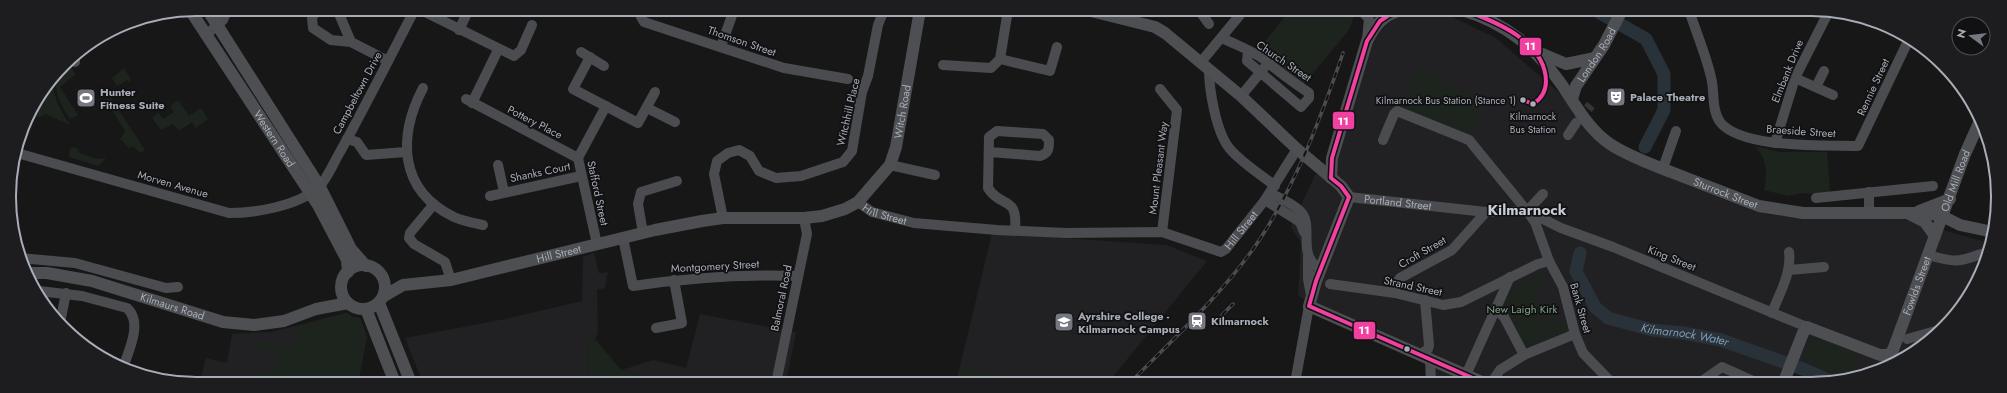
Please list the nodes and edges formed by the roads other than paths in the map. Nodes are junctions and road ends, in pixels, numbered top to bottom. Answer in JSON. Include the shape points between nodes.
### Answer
{"nodes":[{"id":1,"x":194,"y":16,"type":"edge"},
{"id":2,"x":212,"y":16,"type":"edge"},
{"id":3,"x":225,"y":16,"type":"edge"},
{"id":4,"x":313,"y":16,"type":"edge"},
{"id":5,"x":340,"y":16,"type":"edge"},
{"id":6,"x":417,"y":16,"type":"edge"},
{"id":7,"x":430,"y":16,"type":"edge"},
{"id":8,"x":466,"y":16,"type":"edge"},
{"id":9,"x":641,"y":16,"type":"edge"},
{"id":10,"x":732,"y":16,"type":"edge"},
{"id":11,"x":882,"y":16,"type":"edge"},
{"id":12,"x":919,"y":16,"type":"edge"},
{"id":13,"x":1007,"y":16,"type":"edge"},
{"id":14,"x":1112,"y":16,"type":"edge"},
{"id":15,"x":1130,"y":16,"type":"edge"},
{"id":16,"x":1204,"y":16,"type":"edge"},
{"id":17,"x":1239,"y":16,"type":"edge"},
{"id":18,"x":1366,"y":16,"type":"edge"},
{"id":19,"x":1388,"y":16,"type":"edge"},
{"id":20,"x":1477,"y":16,"type":"edge"},
{"id":21,"x":1619,"y":16,"type":"edge"},
{"id":22,"x":1691,"y":16,"type":"edge"},
{"id":23,"x":1826,"y":17,"type":"edge"},
{"id":24,"x":1136,"y":22,"type":"junction"},
{"id":25,"x":1210,"y":24,"type":"dead end"},
{"id":26,"x":218,"y":25,"type":"junction"},
{"id":27,"x":532,"y":25,"type":"dead end"},
{"id":28,"x":459,"y":30,"type":"junction"},
{"id":29,"x":206,"y":35,"type":"junction"},
{"id":30,"x":1222,"y":38,"type":"junction"},
{"id":31,"x":1367,"y":41,"type":"junction"},
{"id":32,"x":351,"y":42,"type":"junction"},
{"id":33,"x":1906,"y":43,"type":"edge"},
{"id":34,"x":721,"y":46,"type":"junction"},
{"id":35,"x":1530,"y":46,"type":"junction"},
{"id":36,"x":1057,"y":47,"type":"dead end"},
{"id":37,"x":498,"y":50,"type":"junction"},
{"id":38,"x":1248,"y":51,"type":"junction"},
{"id":39,"x":1595,"y":58,"type":"junction"},
{"id":40,"x":1000,"y":59,"type":"junction"},
{"id":41,"x":388,"y":61,"type":"junction"},
{"id":42,"x":1268,"y":63,"type":"junction"},
{"id":43,"x":943,"y":65,"type":"dead end"},
{"id":44,"x":1205,"y":65,"type":"junction"},
{"id":45,"x":604,"y":66,"type":"dead end"},
{"id":46,"x":1260,"y":72,"type":"junction"},
{"id":47,"x":1824,"y":72,"type":"dead end"},
{"id":48,"x":1795,"y":78,"type":"junction"},
{"id":49,"x":848,"y":79,"type":"dead end"},
{"id":50,"x":1816,"y":87,"type":"junction"},
{"id":51,"x":423,"y":88,"type":"dead end"},
{"id":52,"x":1160,"y":89,"type":"dead end"},
{"id":53,"x":655,"y":92,"type":"dead end"},
{"id":54,"x":1833,"y":94,"type":"dead end"},
{"id":55,"x":1241,"y":96,"type":"junction"},
{"id":56,"x":1572,"y":99,"type":"junction"},
{"id":57,"x":606,"y":106,"type":"junction"},
{"id":58,"x":647,"y":108,"type":"junction"},
{"id":59,"x":675,"y":122,"type":"dead end"},
{"id":60,"x":1576,"y":123,"type":"tunnel mouth"},
{"id":61,"x":1977,"y":127,"type":"edge"},
{"id":62,"x":1676,"y":131,"type":"dead end"},
{"id":63,"x":1568,"y":135,"type":"dead end"},
{"id":64,"x":347,"y":139,"type":"junction"},
{"id":65,"x":1383,"y":140,"type":"dead end"},
{"id":66,"x":1775,"y":143,"type":"junction"},
{"id":67,"x":1858,"y":146,"type":"joint"},
{"id":68,"x":1297,"y":149,"type":"junction"},
{"id":69,"x":406,"y":152,"type":"junction"},
{"id":70,"x":990,"y":152,"type":"junction"},
{"id":71,"x":21,"y":154,"type":"edge"},
{"id":72,"x":578,"y":158,"type":"junction"},
{"id":73,"x":890,"y":165,"type":"junction"},
{"id":74,"x":498,"y":166,"type":"dead end"},
{"id":75,"x":1663,"y":168,"type":"junction"},
{"id":76,"x":935,"y":175,"type":"dead end"},
{"id":77,"x":581,"y":176,"type":"junction"},
{"id":78,"x":1331,"y":178,"type":"junction"},
{"id":79,"x":677,"y":181,"type":"dead end"},
{"id":80,"x":313,"y":186,"type":"junction"},
{"id":81,"x":1933,"y":186,"type":"dead end"},
{"id":82,"x":504,"y":192,"type":"junction"},
{"id":83,"x":1869,"y":192,"type":"junction"},
{"id":84,"x":1270,"y":193,"type":"junction"},
{"id":85,"x":1543,"y":194,"type":"dead end"},
{"id":86,"x":490,"y":196,"type":"dead end"},
{"id":87,"x":1349,"y":197,"type":"junction"},
{"id":88,"x":1816,"y":198,"type":"dead end"},
{"id":89,"x":1950,"y":199,"type":"junction"},
{"id":90,"x":858,"y":202,"type":"junction"},
{"id":91,"x":434,"y":204,"type":"junction"},
{"id":92,"x":1527,"y":211,"type":"junction"},
{"id":93,"x":1486,"y":212,"type":"junction"},
{"id":94,"x":1869,"y":213,"type":"junction"},
{"id":95,"x":1908,"y":214,"type":"junction"},
{"id":96,"x":1944,"y":217,"type":"junction"},
{"id":97,"x":724,"y":218,"type":"junction"},
{"id":98,"x":804,"y":218,"type":"junction"},
{"id":99,"x":483,"y":225,"type":"dead end"},
{"id":100,"x":1015,"y":230,"type":"junction"},
{"id":101,"x":1988,"y":231,"type":"edge"},
{"id":102,"x":1162,"y":232,"type":"junction"},
{"id":103,"x":643,"y":233,"type":"junction"},
{"id":104,"x":1935,"y":236,"type":"junction"},
{"id":105,"x":623,"y":238,"type":"junction"},
{"id":106,"x":597,"y":244,"type":"junction"},
{"id":107,"x":1789,"y":252,"type":"dead end"},
{"id":108,"x":1981,"y":254,"type":"dead end"},
{"id":109,"x":1928,"y":255,"type":"junction"},
{"id":110,"x":1308,"y":257,"type":"junction"},
{"id":111,"x":27,"y":259,"type":"edge"},
{"id":112,"x":1550,"y":261,"type":"junction"},
{"id":113,"x":366,"y":266,"type":"junction"},
{"id":114,"x":1322,"y":266,"type":"junction"},
{"id":115,"x":1824,"y":267,"type":"dead end"},
{"id":116,"x":1788,"y":270,"type":"junction"},
{"id":117,"x":348,"y":272,"type":"junction"},
{"id":118,"x":34,"y":273,"type":"edge"},
{"id":119,"x":380,"y":273,"type":"junction"},
{"id":120,"x":798,"y":276,"type":"junction"},
{"id":121,"x":1510,"y":277,"type":"junction"},
{"id":122,"x":451,"y":280,"type":"junction"},
{"id":123,"x":674,"y":280,"type":"junction"},
{"id":124,"x":1330,"y":284,"type":"dead end"},
{"id":125,"x":403,"y":285,"type":"junction"},
{"id":126,"x":178,"y":287,"type":"dead end"},
{"id":127,"x":43,"y":291,"type":"edge"},
{"id":128,"x":342,"y":292,"type":"junction"},
{"id":129,"x":66,"y":293,"type":"junction"},
{"id":130,"x":1395,"y":293,"type":"junction"},
{"id":131,"x":381,"y":299,"type":"junction"},
{"id":132,"x":1310,"y":300,"type":"junction"},
{"id":133,"x":1425,"y":300,"type":"junction"},
{"id":134,"x":348,"y":303,"type":"junction"},
{"id":135,"x":366,"y":309,"type":"junction"},
{"id":136,"x":1496,"y":309,"type":"junction"},
{"id":137,"x":316,"y":310,"type":"junction"},
{"id":138,"x":1772,"y":312,"type":"junction"},
{"id":139,"x":61,"y":316,"type":"edge"},
{"id":140,"x":1807,"y":327,"type":"junction"},
{"id":141,"x":656,"y":328,"type":"dead end"},
{"id":142,"x":1929,"y":333,"type":"edge"},
{"id":143,"x":1575,"y":334,"type":"junction"},
{"id":144,"x":1907,"y":339,"type":"dead end"},
{"id":145,"x":1524,"y":355,"type":"junction"},
{"id":146,"x":1426,"y":356,"type":"junction"},
{"id":147,"x":1894,"y":356,"type":"edge"},
{"id":148,"x":1891,"y":357,"type":"edge"},
{"id":149,"x":125,"y":362,"type":"edge"},
{"id":150,"x":393,"y":377,"type":"edge"},
{"id":151,"x":409,"y":377,"type":"edge"},
{"id":152,"x":777,"y":377,"type":"edge"},
{"id":153,"x":1296,"y":377,"type":"edge"},
{"id":154,"x":1430,"y":377,"type":"edge"},
{"id":155,"x":1459,"y":377,"type":"edge"},
{"id":156,"x":1463,"y":377,"type":"edge"},
{"id":157,"x":1495,"y":377,"type":"edge"},
{"id":158,"x":1604,"y":377,"type":"edge"},
{"id":159,"x":1709,"y":377,"type":"edge"},
{"id":160,"x":1744,"y":377,"type":"edge"},
{"id":161,"x":1786,"y":377,"type":"edge"}],
"edges":[{"from":1,"to":29,"type":"main road","name":"Western Road"},
{"from":2,"to":26,"type":"main road","name":"Western Road"},
{"from":3,"to":26,"type":"street"},
{"from":4,"to":32,"type":"street","via":[[313,28],[331,40]]},
{"from":5,"to":32,"type":"street"},
{"from":6,"to":41,"type":"street","name":"Campbeltown Drive"},
{"from":7,"to":28,"type":"street"},
{"from":8,"to":28,"type":"street"},
{"from":9,"to":34,"type":"street","name":"Thomson Street","via":[[644,22]]},
{"from":10,"to":34,"type":"street"},
{"from":11,"to":97,"type":"street","name":"Witchhill Place","via":[[862,92],[852,151],[843,162],[801,176],[776,178],[759,172],[750,156],[739,150],[728,153],[717,161],[714,174]]},
{"from":12,"to":73,"type":"main road","name":"Witch Road","via":[[896,147]]},
{"from":13,"to":40,"type":"street"},
{"from":14,"to":24,"type":"main road","name":"Portland Street"},
{"from":15,"to":24,"type":"street"},
{"from":16,"to":25,"type":"street"},
{"from":17,"to":30,"type":"street"},
{"from":18,"to":31,"type":"street","via":[[1369,19]]},
{"from":19,"to":31,"type":"main road","via":[[1374,27]]},
{"from":20,"to":35,"type":"main road","via":[[1508,31]]},
{"from":21,"to":39,"type":"main road","name":"London Road"},
{"from":22,"to":66,"type":"street","name":"Braeside Street","via":[[1712,78],[1714,103],[1720,121],[1735,133]]},
{"from":23,"to":48,"type":"street","name":"Elmbank Drive"},
{"from":24,"to":44,"type":"main road","name":"Portland Street","via":[[1165,33]]},
{"from":26,"to":29,"type":"street"},
{"from":26,"to":80,"type":"main road","name":"Western Road"},
{"from":27,"to":37,"type":"street","via":[[521,50],[514,56]]},
{"from":28,"to":37,"type":"street"},
{"from":29,"to":80,"type":"main road","name":"Western Road"},
{"from":30,"to":38,"type":"street","name":"Church Street"},
{"from":30,"to":44,"type":"street"},
{"from":31,"to":78,"type":"main road","via":[[1332,158]]},
{"from":32,"to":41,"type":"street"},
{"from":33,"to":67,"type":"street","name":"Rennie Street"},
{"from":34,"to":49,"type":"street","name":"Thomson Street","via":[[784,68]]},
{"from":35,"to":39,"type":"main road","via":[[1546,57],[1566,64]]},
{"from":35,"to":56,"type":"main road","name":"Sturrock Street"},
{"from":36,"to":40,"type":"street","via":[[1050,71]]},
{"from":37,"to":72,"type":"street","name":"Pottery Place","via":[[469,101]]},
{"from":38,"to":42,"type":"street","name":"Church Street"},
{"from":38,"to":46,"type":"street","via":[[1247,61]]},
{"from":39,"to":56,"type":"main road","name":"London Road","via":[[1576,86]]},
{"from":40,"to":43,"type":"street","via":[[991,68]]},
{"from":41,"to":64,"type":"street","name":"Campbeltown Drive"},
{"from":42,"to":46,"type":"street"},
{"from":42,"to":46,"type":"street","name":"Church Street","via":[[1310,95],[1302,107]]},
{"from":44,"to":55,"type":"main road","name":"Portland Street"},
{"from":44,"to":84,"type":"street","via":[[1216,118],[1228,148]]},
{"from":45,"to":57,"type":"street","via":[[586,55],[573,89]]},
{"from":46,"to":55,"type":"street"},
{"from":47,"to":50,"type":"street"},
{"from":48,"to":50,"type":"street"},
{"from":48,"to":66,"type":"street","name":"Elmbank Drive"},
{"from":50,"to":54,"type":"street"},
{"from":51,"to":69,"type":"street","via":[[410,118]]},
{"from":52,"to":102,"type":"street","name":"Mount Pleasant Way","via":[[1177,110]]},
{"from":53,"to":58,"type":"street"},
{"from":55,"to":68,"type":"main road","name":"Portland Street"},
{"from":56,"to":75,"type":"main road","name":"Sturrock Street","via":[[1588,123],[1610,144]]},
{"from":57,"to":58,"type":"street","via":[[638,123]]},
{"from":57,"to":72,"type":"street","name":"Stafford Street"},
{"from":58,"to":59,"type":"street"},
{"from":60,"to":63,"type":"street"},
{"from":61,"to":89,"type":"main road","name":"Old Mill Road"},
{"from":62,"to":75,"type":"street"},
{"from":64,"to":69,"type":"street","via":[[357,142],[366,155]]},
{"from":64,"to":80,"type":"street","name":"Campbeltown Drive"},
{"from":65,"to":92,"type":"street","via":[[1394,114],[1398,111],[1469,140]]},
{"from":66,"to":67,"type":"street","name":"Braeside Street"},
{"from":68,"to":78,"type":"main road","name":"Portland Street"},
{"from":68,"to":84,"type":"street","name":"Hill Street"},
{"from":69,"to":91,"type":"street","via":[[409,166],[418,184]]},
{"from":70,"to":70,"type":"street","via":[[1040,156],[1049,150],[1049,140],[1043,134],[997,131],[989,136]]},
{"from":70,"to":100,"type":"street","via":[[988,188],[1013,207],[1016,214]]},
{"from":71,"to":80,"type":"street","name":"Morven Avenue","via":[[229,213],[251,213],[277,207]]},
{"from":72,"to":77,"type":"street","name":"Stafford Street"},
{"from":73,"to":76,"type":"street"},
{"from":73,"to":90,"type":"main road","name":"Witch Road"},
{"from":74,"to":82,"type":"street","name":"Shanks Court"},
{"from":75,"to":94,"type":"main road","name":"Sturrock Street","via":[[1759,206],[1803,213]]},
{"from":77,"to":82,"type":"street","name":"Shanks Court"},
{"from":77,"to":106,"type":"street","name":"Stafford Street"},
{"from":78,"to":87,"type":"main road","name":"Portland Street"},
{"from":79,"to":103,"type":"street","via":[[641,192],[638,204]]},
{"from":80,"to":113,"type":"main road","name":"Western Road","via":[[351,249]]},
{"from":80,"to":117,"type":"main road","name":"Western Road","via":[[346,260]]},
{"from":81,"to":83,"type":"street"},
{"from":82,"to":86,"type":"street","name":"Shanks Court"},
{"from":83,"to":88,"type":"street"},
{"from":83,"to":94,"type":"street"},
{"from":84,"to":102,"type":"street","name":"Hill Street","via":[[1221,252]]},
{"from":84,"to":110,"type":"street","via":[[1300,222],[1305,234]]},
{"from":85,"to":92,"type":"street"},
{"from":87,"to":93,"type":"street","name":"Portland Street"},
{"from":87,"to":114,"type":"main road"},
{"from":89,"to":95,"type":"main road","name":"Sturrock Street"},
{"from":89,"to":96,"type":"main road","name":"Old Mill Road"},
{"from":90,"to":98,"type":"main road","name":"Hill Street","via":[[822,216]]},
{"from":90,"to":100,"type":"street","name":"Hill Street","via":[[872,212],[914,223]]},
{"from":91,"to":99,"type":"street","via":[[454,217]]},
{"from":91,"to":122,"type":"street","via":[[410,233],[409,238],[414,244],[445,262]]},
{"from":92,"to":93,"type":"street","name":"Portland Street"},
{"from":92,"to":112,"type":"street","name":"Bank Street","via":[[1535,222]]},
{"from":92,"to":138,"type":"street","name":"King Street","via":[[1562,228]]},
{"from":93,"to":130,"type":"street","name":"Croft Street","via":[[1452,250],[1400,278]]},
{"from":94,"to":95,"type":"main road","name":"Sturrock Street"},
{"from":95,"to":96,"type":"main road","name":"Sturrock Street","via":[[1927,213]]},
{"from":95,"to":104,"type":"main road","name":"Sturrock Street","via":[[1925,222]]},
{"from":96,"to":101,"type":"main road","name":"Sturrock Street","via":[[1960,225]]},
{"from":96,"to":104,"type":"main road","name":"Fowlds Street"},
{"from":97,"to":98,"type":"main road","name":"Hill Street"},
{"from":97,"to":103,"type":"main road","name":"Hill Street"},
{"from":98,"to":120,"type":"street","name":"Balmoral Road","via":[[807,234]]},
{"from":100,"to":102,"type":"street","name":"Hill Street","via":[[1066,233]]},
{"from":103,"to":105,"type":"main road","name":"Hill Street"},
{"from":104,"to":109,"type":"main road","name":"Fowlds Street"},
{"from":105,"to":106,"type":"main road","name":"Hill Street"},
{"from":105,"to":123,"type":"street","name":"Montgomery Street","via":[[633,286]]},
{"from":106,"to":122,"type":"main road","name":"Hill Street"},
{"from":107,"to":116,"type":"street"},
{"from":108,"to":109,"type":"street","via":[[1959,262]]},
{"from":109,"to":147,"type":"main road","name":"Fowlds Street","via":[[1893,350]]},
{"from":110,"to":114,"type":"street","via":[[1316,266]]},
{"from":110,"to":132,"type":"street"},
{"from":111,"to":126,"type":"street","name":"Kilmaurs Road","via":[[75,263],[166,288]]},
{"from":112,"to":121,"type":"street","name":"Strand Street"},
{"from":112,"to":143,"type":"street","name":"Bank Street","via":[[1563,287]]},
{"from":113,"to":117,"type":"main road","via":[[358,266]]},
{"from":113,"to":119,"type":"main road"},
{"from":114,"to":132,"type":"main road"},
{"from":115,"to":116,"type":"street"},
{"from":116,"to":138,"type":"street"},
{"from":117,"to":128,"type":"main road","via":[[342,282]]},
{"from":118,"to":137,"type":"main road","name":"Kilmaurs Road","via":[[92,281],[223,322],[254,325],[284,321]]},
{"from":119,"to":125,"type":"main road"},
{"from":119,"to":131,"type":"main road","via":[[385,289]]},
{"from":120,"to":123,"type":"street","name":"Montgomery Street","via":[[731,276]]},
{"from":120,"to":152,"type":"street","name":"Balmoral Road"},
{"from":121,"to":133,"type":"street","name":"Strand Street","via":[[1461,302],[1443,305]]},
{"from":121,"to":136,"type":"street"},
{"from":122,"to":125,"type":"main road","name":"Hill Street"},
{"from":123,"to":141,"type":"street","via":[[682,323]]},
{"from":124,"to":130,"type":"street","name":"Strand Street"},
{"from":125,"to":131,"type":"main road","name":"Hill Street"},
{"from":127,"to":129,"type":"street","name":"Kilmaurs Road"},
{"from":128,"to":134,"type":"main road"},
{"from":128,"to":137,"type":"main road","name":"Kilmaurs Road"},
{"from":129,"to":139,"type":"street"},
{"from":129,"to":149,"type":"street","name":"Kilmaurs Road","via":[[127,308],[133,313],[135,320]]},
{"from":130,"to":133,"type":"street","name":"Strand Street"},
{"from":131,"to":135,"type":"main road"},
{"from":131,"to":151,"type":"main road"},
{"from":132,"to":146,"type":"main road"},
{"from":132,"to":153,"type":"street"},
{"from":133,"to":146,"type":"street","via":[[1429,345]]},
{"from":134,"to":135,"type":"main road","via":[[358,309]]},
{"from":134,"to":137,"type":"main road","name":"Kilmaurs Road"},
{"from":135,"to":150,"type":"main road"},
{"from":136,"to":145,"type":"street","via":[[1504,318]]},
{"from":136,"to":156,"type":"street"},
{"from":138,"to":140,"type":"street","name":"King Street"},
{"from":140,"to":148,"type":"main road"},
{"from":140,"to":161,"type":"main road"},
{"from":142,"to":144,"type":"street"},
{"from":143,"to":145,"type":"street"},
{"from":143,"to":158,"type":"street","name":"Bank Street","via":[[1583,353]]},
{"from":145,"to":157,"type":"street","via":[[1500,370]]},
{"from":146,"to":154,"type":"street"},
{"from":146,"to":155,"type":"main road"},
{"from":159,"to":160,"type":"street","via":[[1722,367]]}]}
